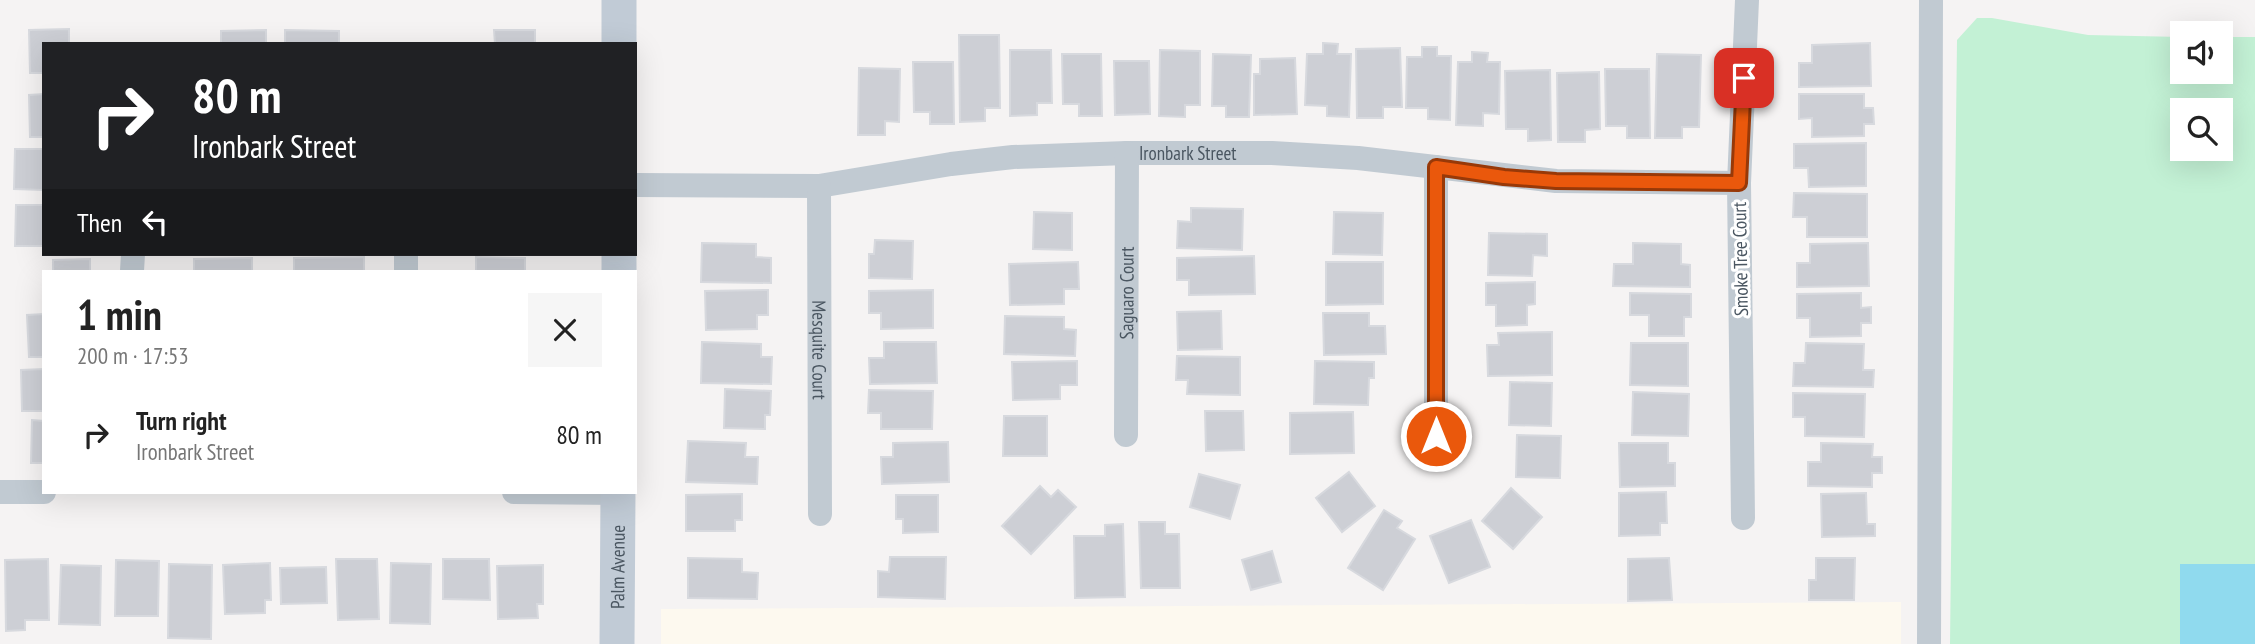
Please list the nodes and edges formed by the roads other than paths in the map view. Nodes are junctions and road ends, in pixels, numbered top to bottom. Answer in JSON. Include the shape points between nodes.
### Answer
{"nodes":[{"id":1,"x":619,"y":0,"type":"edge"},
{"id":2,"x":1747,"y":0,"type":"edge"},
{"id":3,"x":1931,"y":0,"type":"edge"},
{"id":4,"x":619,"y":42,"type":"edge"},
{"id":5,"x":1127,"y":153,"type":"junction"},
{"id":6,"x":1436,"y":167,"type":"junction"},
{"id":7,"x":1739,"y":183,"type":"junction"},
{"id":8,"x":637,"y":185,"type":"edge"},
{"id":9,"x":820,"y":186,"type":"junction"},
{"id":10,"x":1126,"y":435,"type":"dead end"},
{"id":11,"x":1436,"y":436,"type":"dead end"},
{"id":12,"x":0,"y":492,"type":"edge"},
{"id":13,"x":42,"y":492,"type":"edge"},
{"id":14,"x":618,"y":494,"type":"edge"},
{"id":15,"x":820,"y":514,"type":"dead end"},
{"id":16,"x":1743,"y":518,"type":"dead end"},
{"id":17,"x":617,"y":644,"type":"edge"},
{"id":18,"x":1929,"y":644,"type":"edge"}],
"edges":[{"from":1,"to":4,"type":"main road"},
{"from":2,"to":7,"type":"street","name":"Smoke Tree Court"},
{"from":3,"to":18,"type":"street"},
{"from":5,"to":6,"type":"street","name":"Ironbark Street","via":[[1272,153]]},
{"from":5,"to":9,"type":"street","name":"Ironbark Street","via":[[1013,157]]},
{"from":5,"to":10,"type":"street","name":"Saguaro Court"},
{"from":6,"to":7,"type":"street","name":"Ironbark Street","via":[[1556,181]]},
{"from":6,"to":11,"type":"street"},
{"from":7,"to":16,"type":"street","name":"Smoke Tree Court"},
{"from":8,"to":9,"type":"street","name":"Ironbark Street"},
{"from":9,"to":15,"type":"street","name":"Mesquite Court"},
{"from":12,"to":13,"type":"street"},
{"from":14,"to":17,"type":"main road","name":"Palm Avenue"}]}
